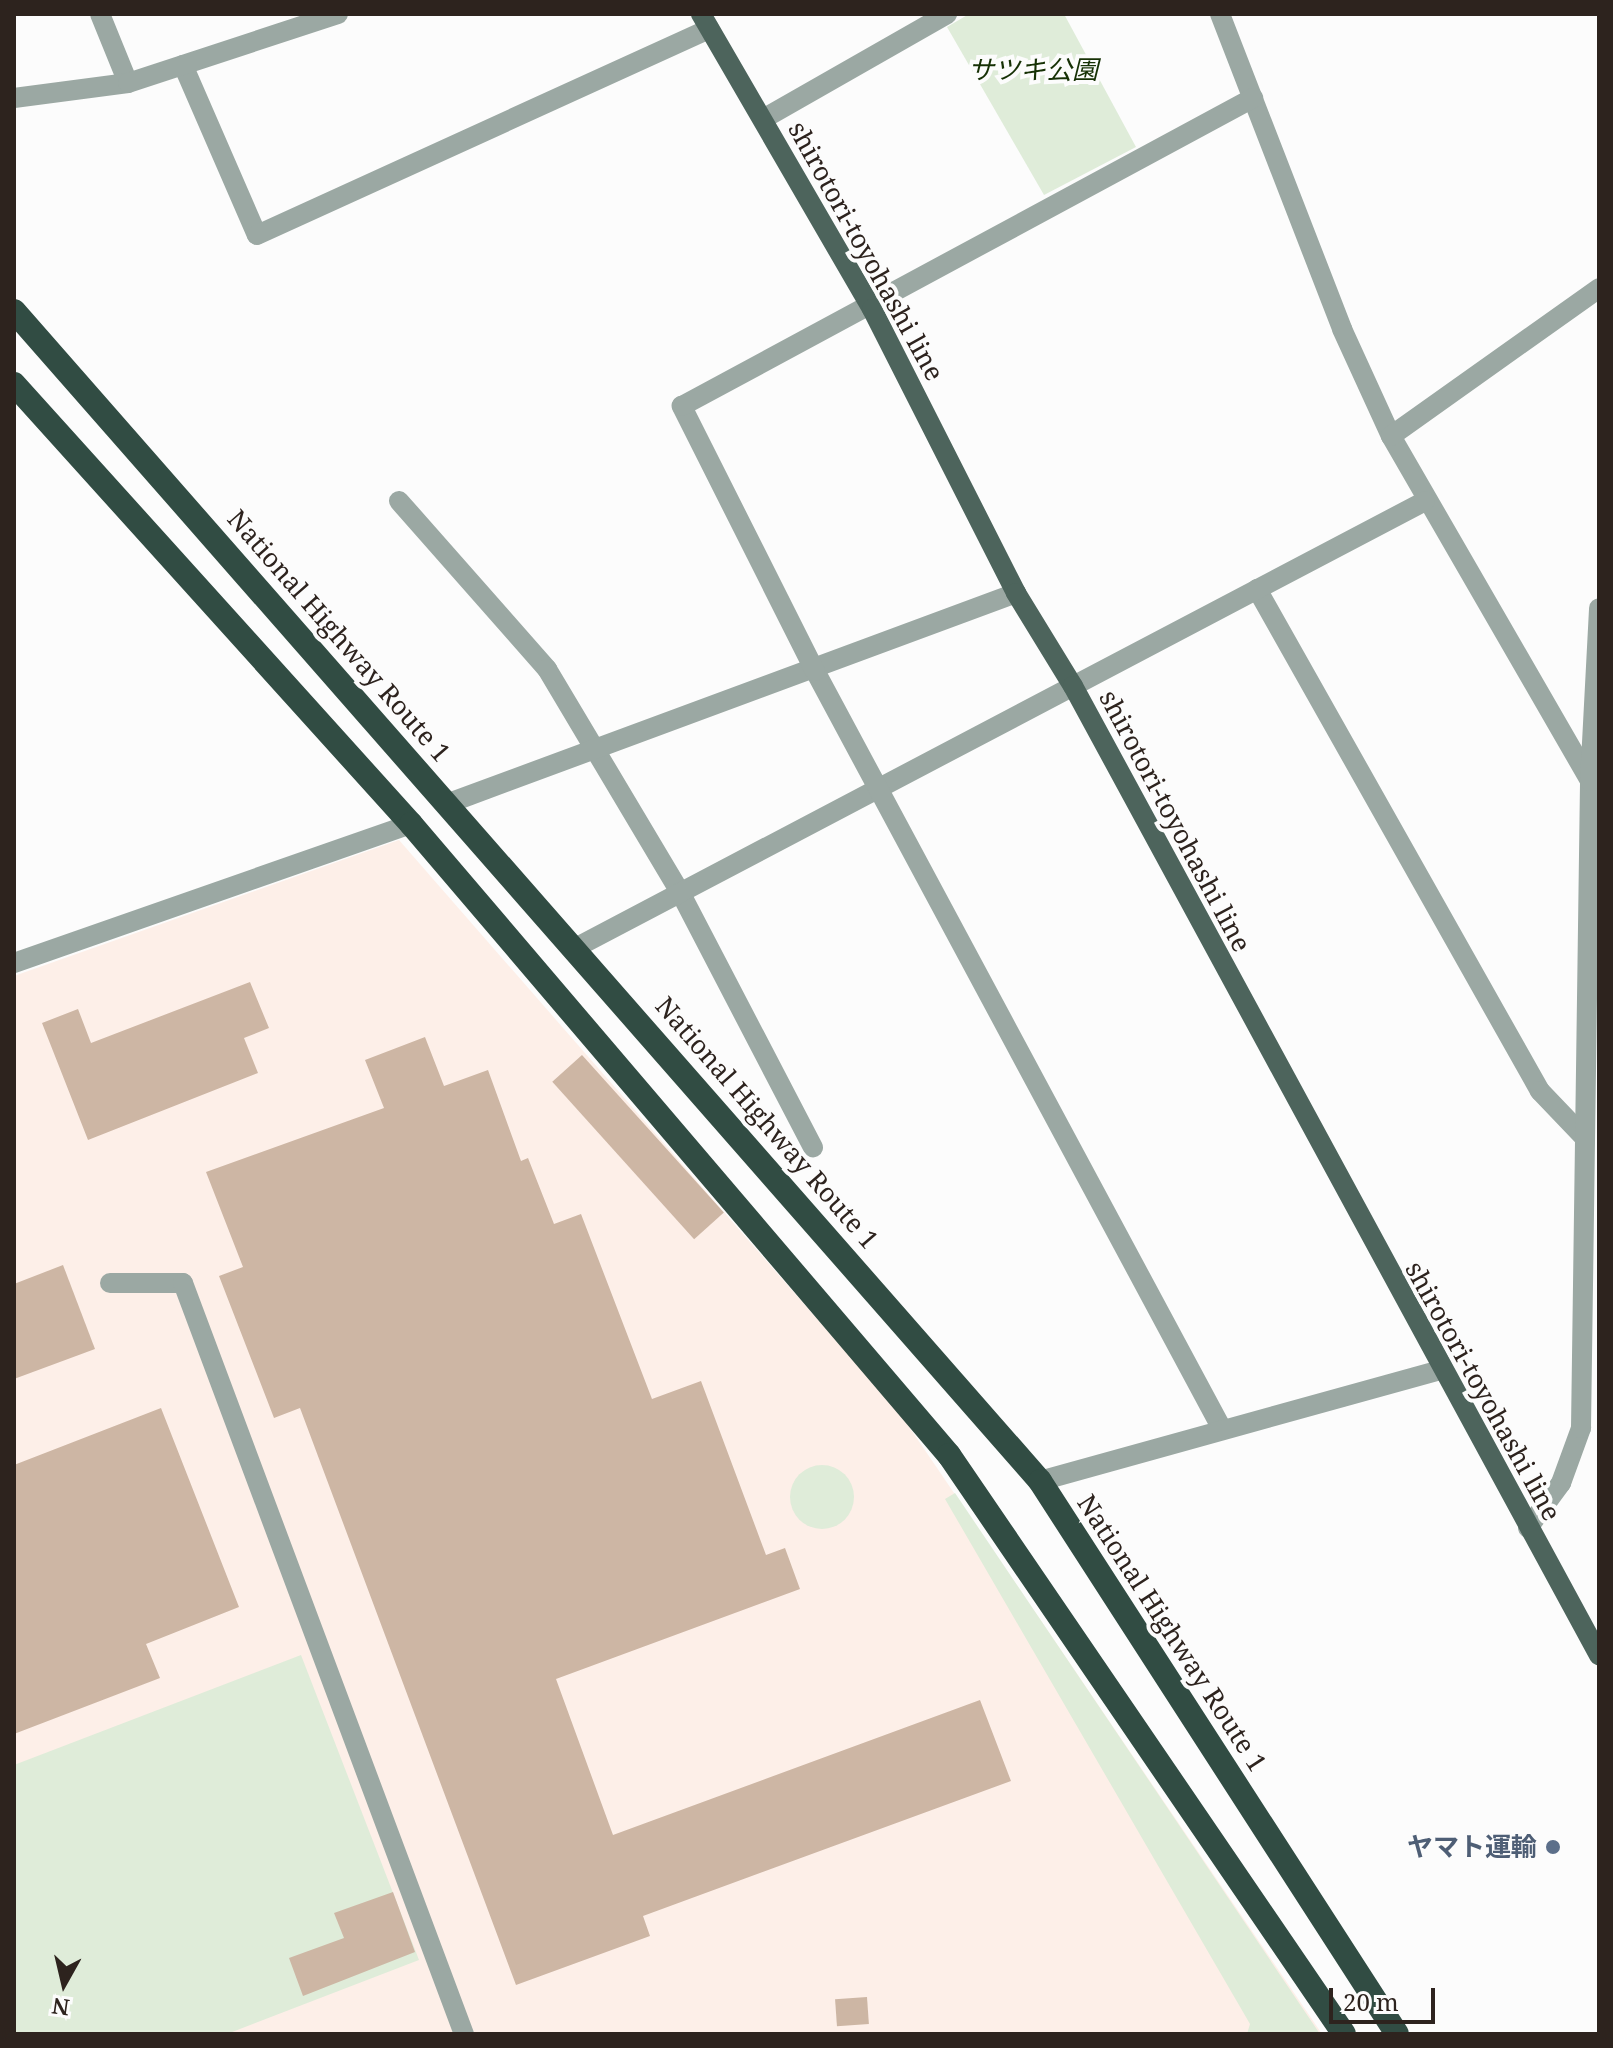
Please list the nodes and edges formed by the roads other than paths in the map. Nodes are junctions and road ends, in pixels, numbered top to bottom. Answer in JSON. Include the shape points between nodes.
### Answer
{"nodes":[{"id":1,"x":100,"y":14,"type":"edge"},
{"id":2,"x":338,"y":14,"type":"edge"},
{"id":3,"x":947,"y":14,"type":"edge"},
{"id":4,"x":1220,"y":14,"type":"edge"},
{"id":5,"x":705,"y":21,"type":"edge"},
{"id":6,"x":183,"y":65,"type":"junction"},
{"id":7,"x":128,"y":83,"type":"junction"},
{"id":8,"x":14,"y":98,"type":"edge"},
{"id":9,"x":1253,"y":98,"type":"junction"},
{"id":10,"x":763,"y":119,"type":"junction"},
{"id":11,"x":1599,"y":288,"type":"edge"},
{"id":12,"x":872,"y":309,"type":"junction"},
{"id":13,"x":14,"y":311,"type":"edge"},
{"id":14,"x":14,"y":384,"type":"edge"},
{"id":15,"x":1391,"y":436,"type":"junction"},
{"id":16,"x":399,"y":501,"type":"dead end"},
{"id":17,"x":1425,"y":501,"type":"junction"},
{"id":18,"x":1257,"y":589,"type":"junction"},
{"id":19,"x":1016,"y":593,"type":"junction"},
{"id":20,"x":1599,"y":608,"type":"edge"},
{"id":21,"x":815,"y":671,"type":"junction"},
{"id":22,"x":1073,"y":686,"type":"junction"},
{"id":23,"x":598,"y":749,"type":"junction"},
{"id":24,"x":1590,"y":781,"type":"junction"},
{"id":25,"x":878,"y":788,"type":"junction"},
{"id":26,"x":449,"y":803,"type":"junction"},
{"id":27,"x":411,"y":824,"type":"junction"},
{"id":28,"x":1596,"y":842,"type":"edge"},
{"id":29,"x":680,"y":892,"type":"junction"},
{"id":30,"x":577,"y":947,"type":"junction"},
{"id":31,"x":14,"y":963,"type":"edge"},
{"id":32,"x":1584,"y":1137,"type":"junction"},
{"id":33,"x":813,"y":1148,"type":"dead end"},
{"id":34,"x":110,"y":1283,"type":"dead end"},
{"id":35,"x":1441,"y":1370,"type":"junction"},
{"id":36,"x":1222,"y":1429,"type":"junction"},
{"id":37,"x":1040,"y":1481,"type":"junction"},
{"id":38,"x":1528,"y":1528,"type":"junction"},
{"id":39,"x":1599,"y":1655,"type":"edge"},
{"id":40,"x":464,"y":2034,"type":"edge"},
{"id":41,"x":1344,"y":2034,"type":"edge"},
{"id":42,"x":1397,"y":2034,"type":"edge"}],
"edges":[{"from":1,"to":7,"type":"street"},
{"from":2,"to":6,"type":"street"},
{"from":3,"to":10,"type":"street"},
{"from":4,"to":9,"type":"street"},
{"from":5,"to":6,"type":"street","via":[[257,235]]},
{"from":5,"to":10,"type":"main road","name":"shirotori-toyohashi line"},
{"from":6,"to":7,"type":"street"},
{"from":7,"to":8,"type":"street"},
{"from":9,"to":12,"type":"street"},
{"from":9,"to":15,"type":"street","via":[[1342,329]]},
{"from":10,"to":12,"type":"main road","name":"shirotori-toyohashi line"},
{"from":11,"to":15,"type":"street"},
{"from":12,"to":19,"type":"main road","name":"shirotori-toyohashi line"},
{"from":12,"to":21,"type":"street","via":[[682,406]]},
{"from":13,"to":26,"type":"highway","name":"National Highway Route 1"},
{"from":14,"to":27,"type":"highway"},
{"from":15,"to":17,"type":"street"},
{"from":16,"to":23,"type":"street","via":[[547,669]]},
{"from":17,"to":18,"type":"street"},
{"from":17,"to":24,"type":"street"},
{"from":18,"to":22,"type":"street"},
{"from":18,"to":32,"type":"street","via":[[1540,1091]]},
{"from":19,"to":21,"type":"street"},
{"from":19,"to":22,"type":"main road","name":"shirotori-toyohashi line"},
{"from":20,"to":24,"type":"street"},
{"from":21,"to":23,"type":"street"},
{"from":21,"to":25,"type":"street"},
{"from":22,"to":25,"type":"street"},
{"from":22,"to":35,"type":"main road","name":"shirotori-toyohashi line"},
{"from":23,"to":26,"type":"street"},
{"from":23,"to":29,"type":"street"},
{"from":24,"to":28,"type":"street"},
{"from":25,"to":29,"type":"street"},
{"from":25,"to":36,"type":"street"},
{"from":26,"to":30,"type":"highway","name":"National Highway Route 1"},
{"from":27,"to":31,"type":"street"},
{"from":27,"to":41,"type":"highway","via":[[949,1455]]},
{"from":28,"to":32,"type":"street"},
{"from":29,"to":30,"type":"street"},
{"from":29,"to":33,"type":"street"},
{"from":30,"to":37,"type":"highway","name":"National Highway Route 1"},
{"from":32,"to":38,"type":"street","via":[[1581,1428],[1561,1483]]},
{"from":34,"to":40,"type":"street","via":[[183,1283]]},
{"from":35,"to":36,"type":"street"},
{"from":35,"to":38,"type":"main road","name":"shirotori-toyohashi line"},
{"from":36,"to":37,"type":"street"},
{"from":37,"to":42,"type":"highway","name":"National Highway Route 1"},
{"from":38,"to":39,"type":"main road","name":"shirotori-toyohashi line"}]}
